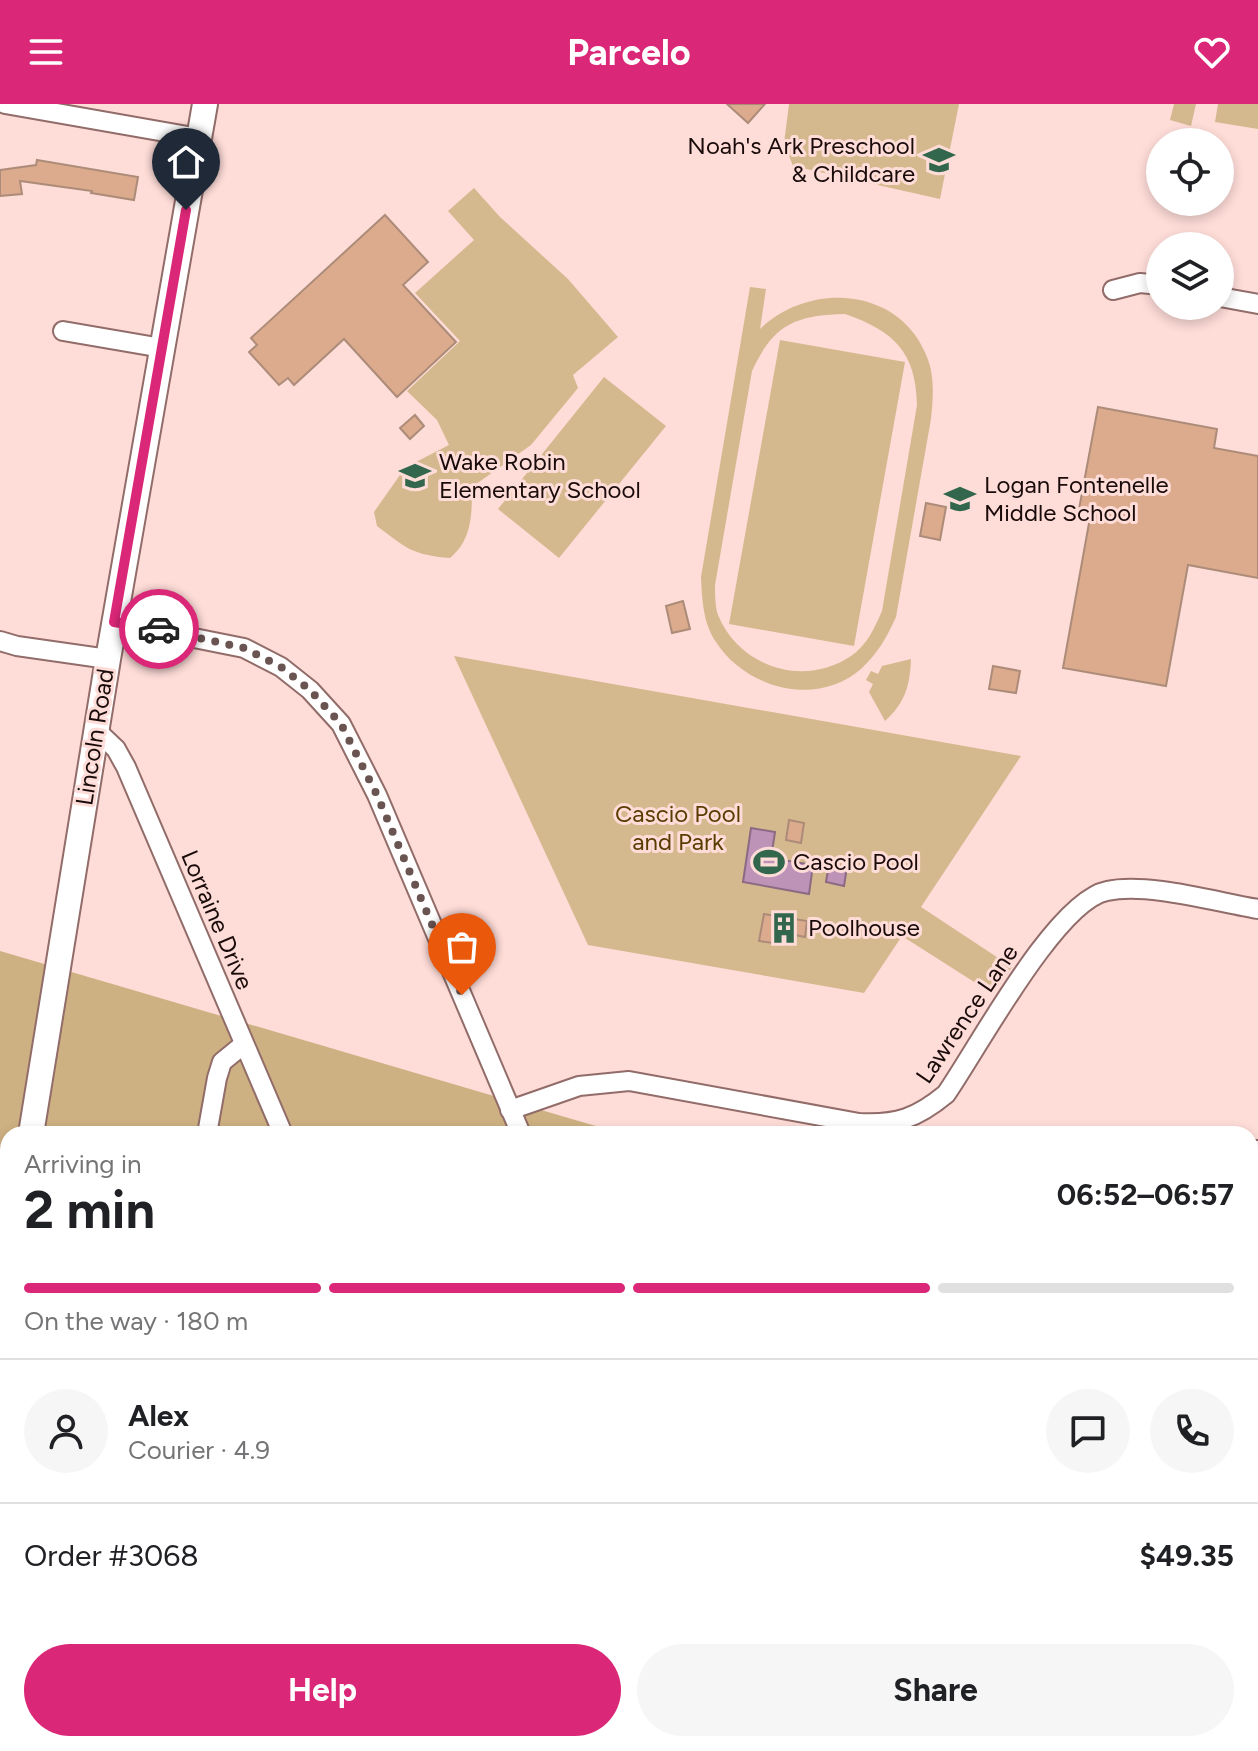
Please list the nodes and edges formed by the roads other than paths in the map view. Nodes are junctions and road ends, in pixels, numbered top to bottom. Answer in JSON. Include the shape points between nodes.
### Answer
{"nodes":[{"id":1,"x":5,"y":104,"type":"edge"},
{"id":2,"x":205,"y":104,"type":"edge"},
{"id":3,"x":199,"y":138,"type":"junction"},
{"id":4,"x":1146,"y":284,"type":"edge"},
{"id":5,"x":1113,"y":290,"type":"dead end"},
{"id":6,"x":1234,"y":300,"type":"edge"},
{"id":7,"x":1258,"y":304,"type":"edge"},
{"id":8,"x":63,"y":331,"type":"dead end"},
{"id":9,"x":162,"y":348,"type":"junction"},
{"id":10,"x":114,"y":622,"type":"junction"},
{"id":11,"x":0,"y":641,"type":"edge"},
{"id":12,"x":108,"y":659,"type":"junction"},
{"id":13,"x":97,"y":731,"type":"junction"},
{"id":14,"x":1258,"y":909,"type":"edge"},
{"id":15,"x":244,"y":1044,"type":"junction"},
{"id":16,"x":510,"y":1110,"type":"junction"},
{"id":17,"x":32,"y":1126,"type":"edge"},
{"id":18,"x":208,"y":1126,"type":"edge"},
{"id":19,"x":280,"y":1126,"type":"edge"},
{"id":20,"x":517,"y":1126,"type":"edge"}],
"edges":[{"from":1,"to":3,"type":"street"},
{"from":2,"to":3,"type":"main road","name":"Lincoln Road"},
{"from":3,"to":9,"type":"main road","name":"Lincoln Road"},
{"from":4,"to":5,"type":"street"},
{"from":6,"to":7,"type":"street"},
{"from":8,"to":9,"type":"street"},
{"from":9,"to":10,"type":"main road","name":"Lincoln Road"},
{"from":10,"to":12,"type":"main road","name":"Lincoln Road"},
{"from":10,"to":16,"type":"street","via":[[244,648],[281,667],[341,724],[377,795]]},
{"from":11,"to":12,"type":"street"},
{"from":12,"to":13,"type":"main road","name":"Lincoln Road"},
{"from":13,"to":15,"type":"street","name":"Lorraine Drive","via":[[126,767]]},
{"from":13,"to":17,"type":"main road","name":"Lincoln Road"},
{"from":14,"to":16,"type":"street","name":"Lawrence Lane","via":[[1147,890],[1093,895],[1044,943],[946,1094],[893,1123],[859,1123],[629,1081],[579,1086]]},
{"from":15,"to":18,"type":"street","via":[[222,1062]]},
{"from":15,"to":19,"type":"street","name":"Lorraine Drive"},
{"from":16,"to":20,"type":"street"}]}
